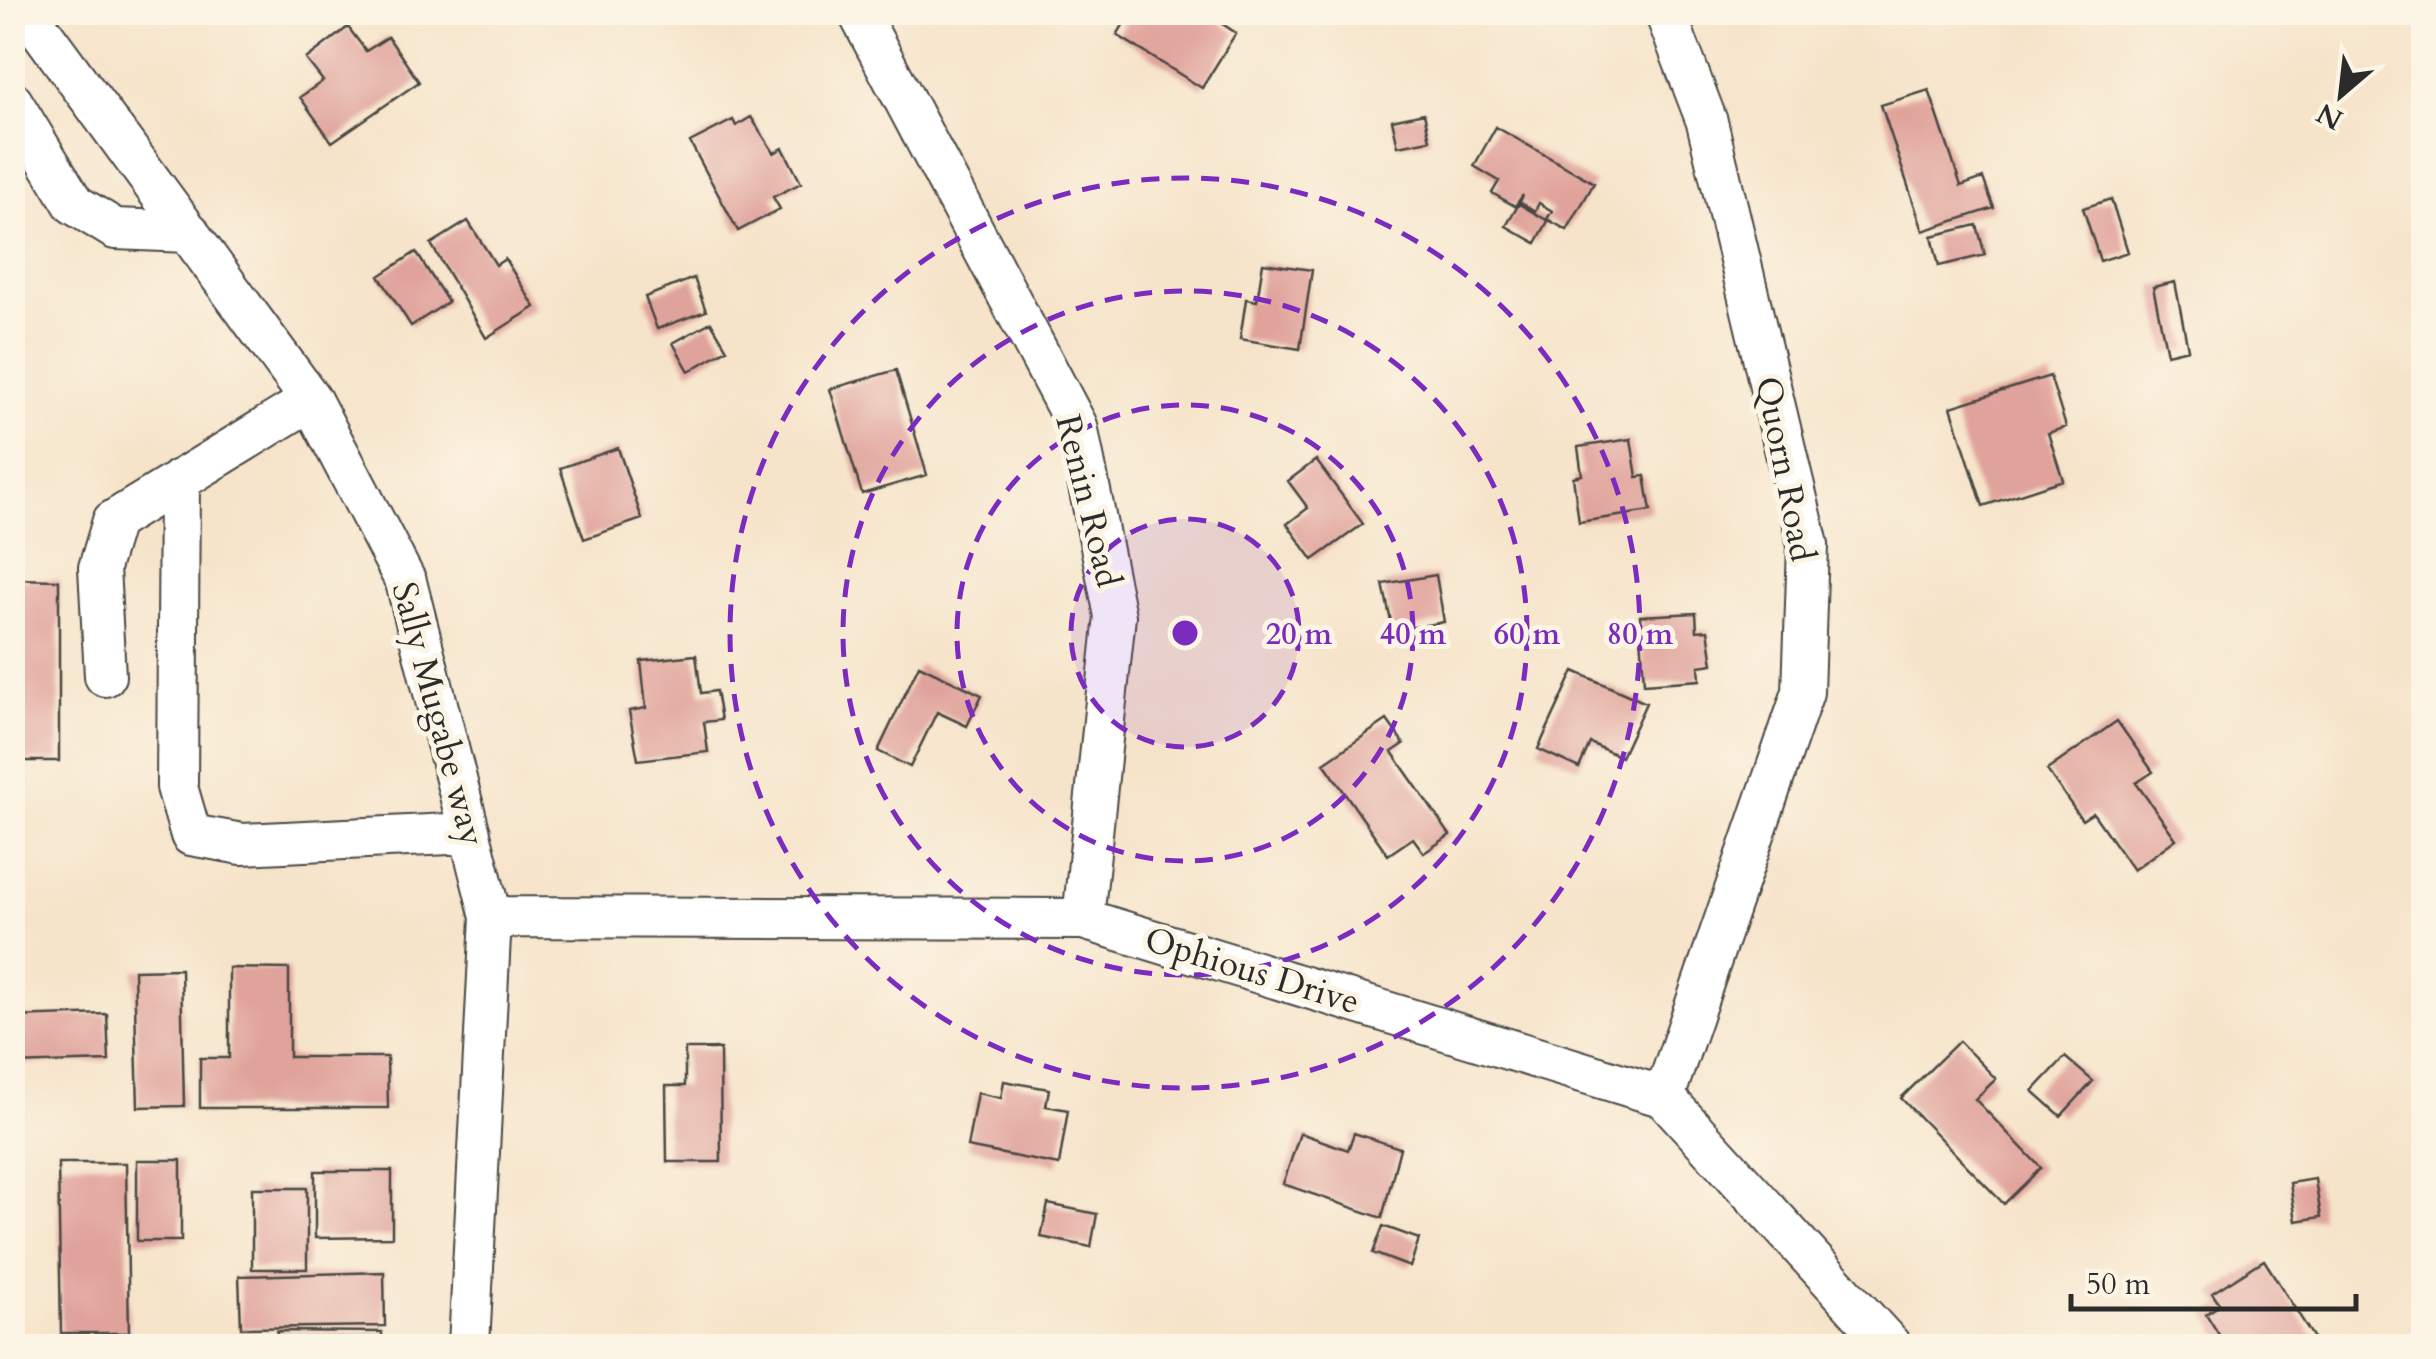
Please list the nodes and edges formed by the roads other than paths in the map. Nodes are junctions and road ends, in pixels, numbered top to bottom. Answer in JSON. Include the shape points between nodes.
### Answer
{"nodes":[{"id":1,"x":28,"y":12,"type":"edge"},
{"id":2,"x":858,"y":12,"type":"edge"},
{"id":3,"x":1665,"y":12,"type":"edge"},
{"id":4,"x":12,"y":102,"type":"edge"},
{"id":5,"x":189,"y":232,"type":"junction"},
{"id":6,"x":311,"y":400,"type":"junction"},
{"id":7,"x":179,"y":480,"type":"junction"},
{"id":8,"x":105,"y":676,"type":"dead end"},
{"id":9,"x":470,"y":833,"type":"junction"},
{"id":10,"x":491,"y":917,"type":"junction"},
{"id":11,"x":1083,"y":919,"type":"junction"},
{"id":12,"x":1664,"y":1097,"type":"junction"},
{"id":13,"x":469,"y":1346,"type":"edge"},
{"id":14,"x":1891,"y":1346,"type":"edge"}],
"edges":[{"from":1,"to":5,"type":"street","name":"Sally Mugabe way"},
{"from":2,"to":11,"type":"street","name":"Renin Road","via":[[1078,426],[1115,616]]},
{"from":3,"to":12,"type":"street","name":"Quorn Road","via":[[1707,122],[1808,544],[1802,692]]},
{"from":4,"to":5,"type":"street","via":[[74,204],[115,229]]},
{"from":5,"to":6,"type":"street","name":"Sally Mugabe way"},
{"from":6,"to":7,"type":"street"},
{"from":6,"to":9,"type":"street","name":"Sally Mugabe way","via":[[406,582]]},
{"from":7,"to":8,"type":"street","via":[[113,521],[99,568]]},
{"from":7,"to":9,"type":"street","via":[[177,788],[191,834],[242,844]]},
{"from":9,"to":10,"type":"street","name":"Sally Mugabe way"},
{"from":10,"to":11,"type":"street","name":"Ophious Drive"},
{"from":10,"to":13,"type":"street","name":"Sally Mugabe way"},
{"from":11,"to":12,"type":"street","name":"Ophious Drive"},
{"from":12,"to":14,"type":"street"}]}
